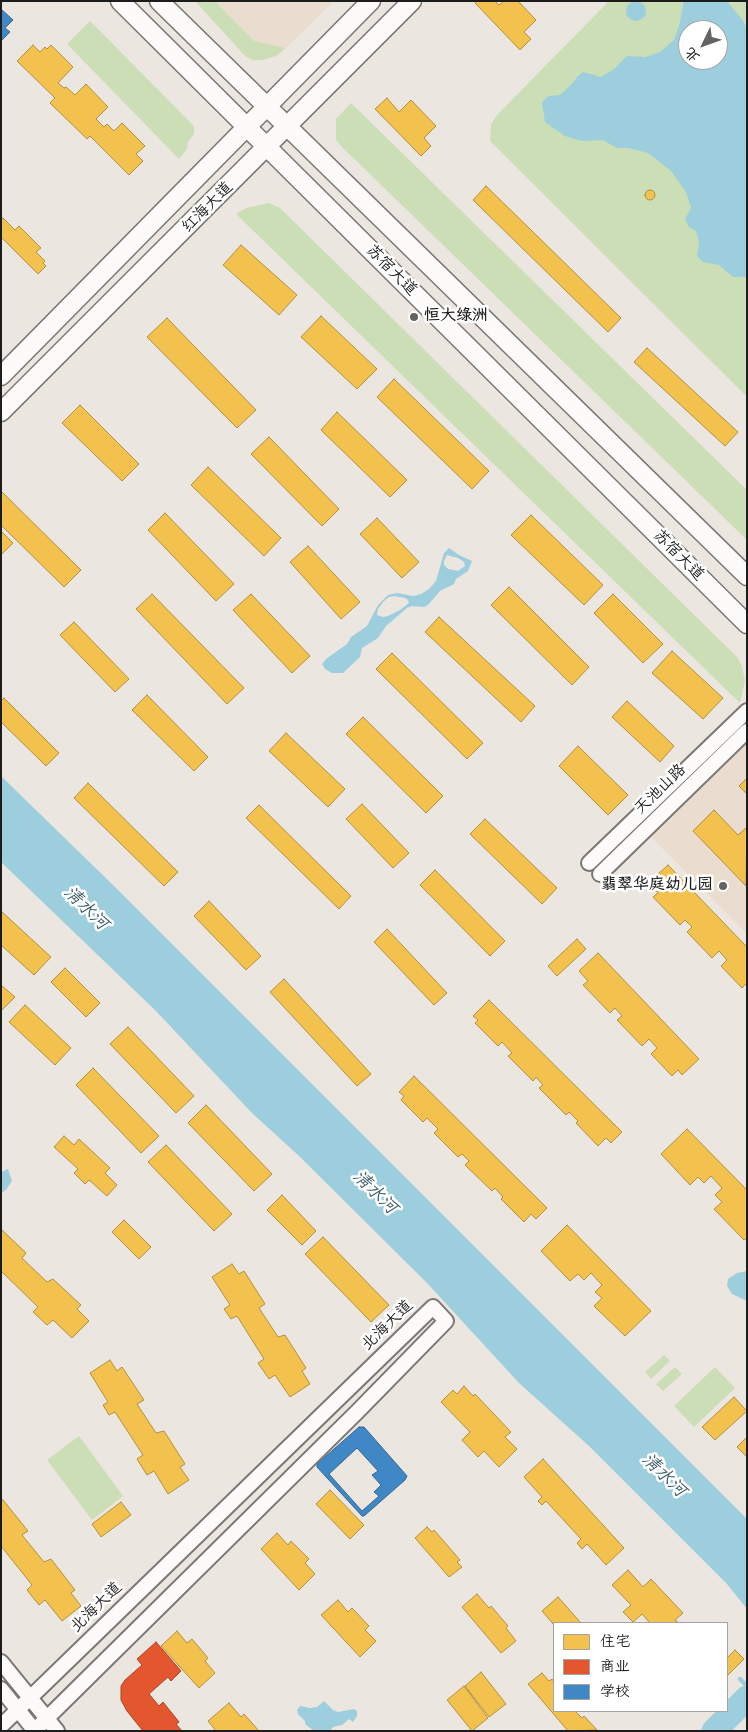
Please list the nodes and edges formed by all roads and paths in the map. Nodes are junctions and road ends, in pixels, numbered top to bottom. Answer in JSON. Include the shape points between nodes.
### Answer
{"nodes":[{"id":1,"x":120,"y":1,"type":"edge"},
{"id":2,"x":159,"y":1,"type":"edge"},
{"id":3,"x":372,"y":1,"type":"edge"},
{"id":4,"x":412,"y":1,"type":"edge"},
{"id":5,"x":266,"y":107,"type":"junction"},
{"id":6,"x":246,"y":127,"type":"junction"},
{"id":7,"x":287,"y":127,"type":"junction"},
{"id":8,"x":267,"y":148,"type":"junction"},
{"id":9,"x":1,"y":376,"type":"edge"},
{"id":10,"x":1,"y":412,"type":"edge"},
{"id":11,"x":747,"y":576,"type":"edge"},
{"id":12,"x":747,"y":624,"type":"edge"},
{"id":13,"x":747,"y":711,"type":"edge"},
{"id":14,"x":747,"y":731,"type":"edge"},
{"id":15,"x":589,"y":863,"type":"dead end"},
{"id":16,"x":600,"y":874,"type":"dead end"},
{"id":17,"x":1,"y":1662,"type":"edge"},
{"id":18,"x":1,"y":1689,"type":"edge"},
{"id":19,"x":30,"y":1698,"type":"junction"},
{"id":20,"x":18,"y":1710,"type":"junction"},
{"id":21,"x":47,"y":1718,"type":"junction"},
{"id":22,"x":1,"y":1726,"type":"edge"},
{"id":23,"x":34,"y":1730,"type":"edge"},
{"id":24,"x":57,"y":1731,"type":"edge"}],
"edges":[{"from":1,"to":6,"type":"main road","name":"苏宿大道"},
{"from":2,"to":5,"type":"main road","name":"苏宿大道"},
{"from":3,"to":5,"type":"main road","name":"红海大道"},
{"from":4,"to":7,"type":"main road","name":"红海大道"},
{"from":5,"to":6,"type":"main road","name":"红海大道"},
{"from":5,"to":7,"type":"main road","name":"苏宿大道"},
{"from":6,"to":8,"type":"main road","name":"苏宿大道"},
{"from":6,"to":9,"type":"main road","name":"红海大道"},
{"from":7,"to":8,"type":"main road","name":"红海大道"},
{"from":7,"to":11,"type":"main road","name":"苏宿大道"},
{"from":8,"to":10,"type":"main road","name":"红海大道"},
{"from":8,"to":12,"type":"main road","name":"苏宿大道"},
{"from":13,"to":15,"type":"street"},
{"from":14,"to":16,"type":"street","name":"天池山路"},
{"from":17,"to":19,"type":"street"},
{"from":18,"to":20,"type":"street"},
{"from":19,"to":20,"type":"street","name":"北海大道"},
{"from":19,"to":21,"type":"street"},
{"from":19,"to":21,"type":"street","name":"北海大道","via":[[433,1307],[446,1321]]},
{"from":20,"to":22,"type":"street","name":"北海大道"},
{"from":20,"to":23,"type":"street"},
{"from":21,"to":23,"type":"street","name":"北海大道"},
{"from":21,"to":24,"type":"street"}]}
